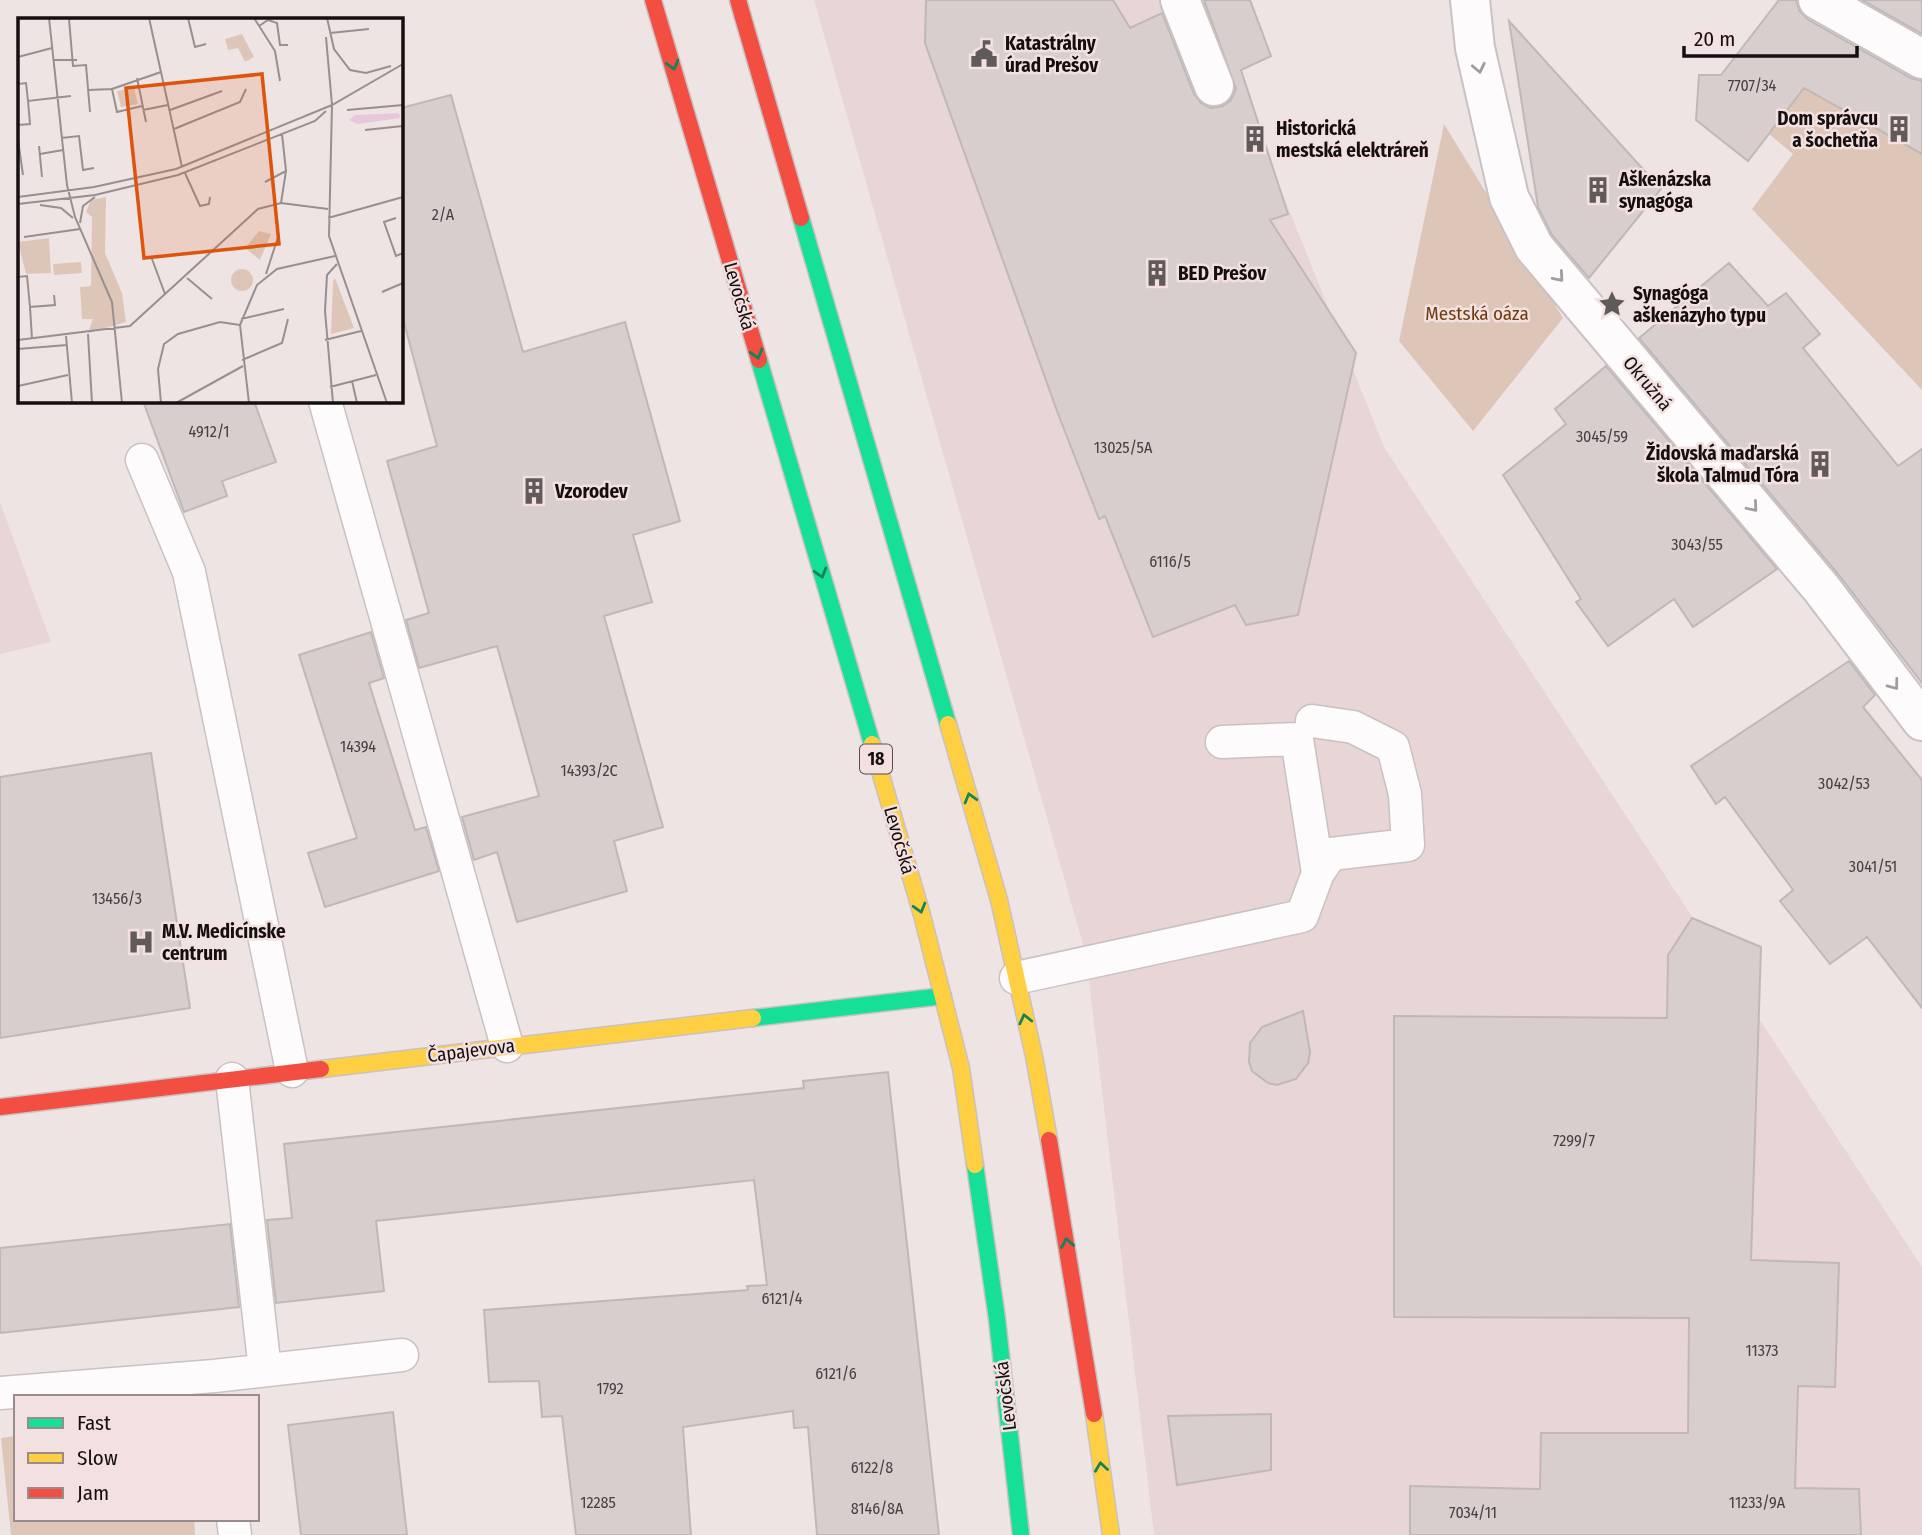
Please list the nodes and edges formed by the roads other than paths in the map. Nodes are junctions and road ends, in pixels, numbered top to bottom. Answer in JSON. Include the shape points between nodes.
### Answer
{"nodes":[{"id":1,"x":653,"y":0,"type":"edge"},
{"id":2,"x":738,"y":0,"type":"edge"},
{"id":3,"x":1180,"y":0,"type":"edge"},
{"id":4,"x":1470,"y":0,"type":"edge"},
{"id":5,"x":1818,"y":0,"type":"edge"},
{"id":6,"x":1922,"y":59,"type":"edge"},
{"id":7,"x":1214,"y":86,"type":"dead end"},
{"id":8,"x":324,"y":402,"type":"edge"},
{"id":9,"x":142,"y":460,"type":"dead end"},
{"id":10,"x":1312,"y":721,"type":"dead end"},
{"id":11,"x":1922,"y":721,"type":"edge"},
{"id":12,"x":1222,"y":742,"type":"dead end"},
{"id":13,"x":1318,"y":873,"type":"junction"},
{"id":14,"x":1016,"y":978,"type":"junction"},
{"id":15,"x":943,"y":996,"type":"junction"},
{"id":16,"x":507,"y":1046,"type":"junction"},
{"id":17,"x":292,"y":1072,"type":"junction"},
{"id":18,"x":233,"y":1079,"type":"junction"},
{"id":19,"x":0,"y":1107,"type":"edge"},
{"id":20,"x":402,"y":1355,"type":"dead end"},
{"id":21,"x":265,"y":1370,"type":"junction"},
{"id":22,"x":215,"y":1386,"type":"edge"},
{"id":23,"x":0,"y":1393,"type":"edge"},
{"id":24,"x":1021,"y":1535,"type":"edge"},
{"id":25,"x":1111,"y":1535,"type":"edge"}],
"edges":[{"from":1,"to":15,"type":"main road","name":"Levočská","number":"18","one_way":true},
{"from":14,"to":2,"type":"main road","one_way":true,"via":[[999,900]]},
{"from":3,"to":7,"type":"street"},
{"from":4,"to":11,"type":"street","name":"Okružná","one_way":true,"via":[[1475,48],[1509,197],[1534,247],[1821,589]]},
{"from":5,"to":6,"type":"street"},
{"from":8,"to":16,"type":"lane"},
{"from":9,"to":17,"type":"lane","via":[[189,572]]},
{"from":10,"to":13,"type":"lane","via":[[1353,727],[1393,747],[1405,794],[1408,845],[1331,854]]},
{"from":12,"to":13,"type":"lane","via":[[1297,739]]},
{"from":13,"to":14,"type":"lane","via":[[1302,916]]},
{"from":25,"to":14,"type":"main road","one_way":true,"via":[[1086,1354]]},
{"from":15,"to":16,"type":"main road","name":"Čapajevova"},
{"from":15,"to":24,"type":"main road","name":"Levočská","number":"18","via":[[961,1068],[997,1320]]},
{"from":16,"to":17,"type":"main road","name":"Čapajevova"},
{"from":17,"to":18,"type":"main road","name":"Čapajevova"},
{"from":18,"to":19,"type":"main road","name":"Čapajevova"},
{"from":18,"to":21,"type":"lane"},
{"from":20,"to":21,"type":"lane"},
{"from":21,"to":22,"type":"lane"},
{"from":22,"to":23,"type":"lane"}]}
